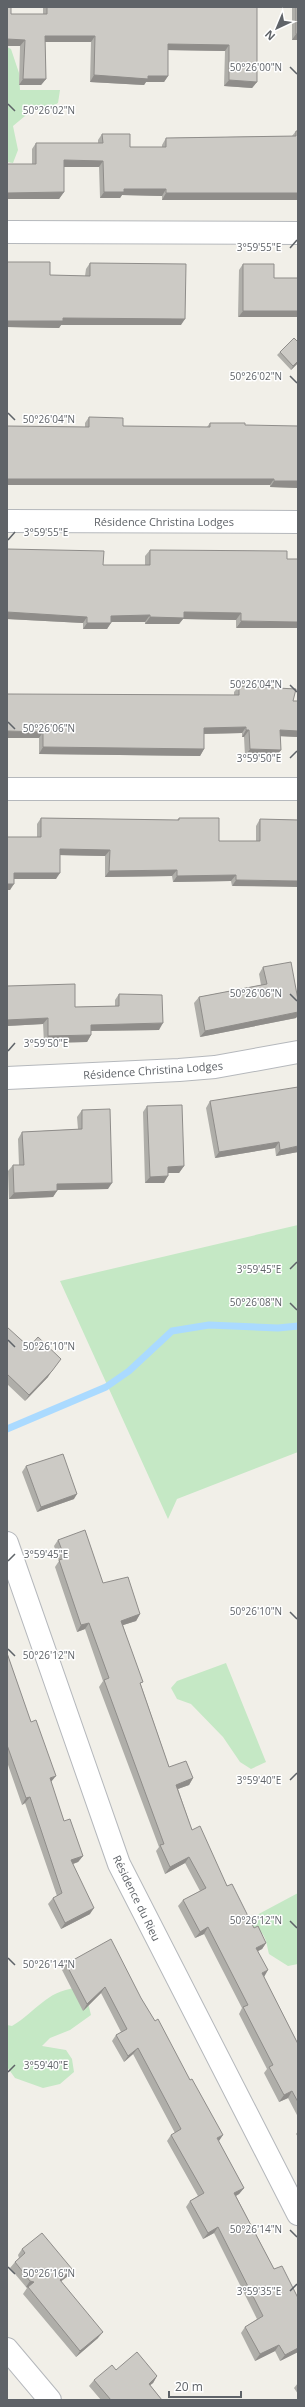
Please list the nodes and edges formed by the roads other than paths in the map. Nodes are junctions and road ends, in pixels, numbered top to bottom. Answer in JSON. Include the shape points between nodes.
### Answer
{"nodes":[{"id":1,"x":7,"y":232,"type":"edge"},
{"id":2,"x":298,"y":233,"type":"edge"},
{"id":3,"x":7,"y":521,"type":"edge"},
{"id":4,"x":298,"y":522,"type":"edge"},
{"id":5,"x":7,"y":789,"type":"edge"},
{"id":6,"x":298,"y":789,"type":"edge"},
{"id":7,"x":298,"y":1052,"type":"edge"},
{"id":8,"x":7,"y":1078,"type":"edge"},
{"id":9,"x":7,"y":1543,"type":"edge"},
{"id":10,"x":298,"y":2214,"type":"edge"},
{"id":11,"x":7,"y":2349,"type":"edge"},
{"id":12,"x":50,"y":2400,"type":"edge"}],
"edges":[{"from":1,"to":2,"type":"street"},
{"from":3,"to":4,"type":"street","name":"Résidence Christina Lodges"},
{"from":5,"to":6,"type":"street"},
{"from":7,"to":8,"type":"street","name":"Résidence Christina Lodges","via":[[193,1069]]},
{"from":9,"to":10,"type":"street","name":"Résidence du Rieu","via":[[119,1864]]},
{"from":11,"to":12,"type":"street"}]}
